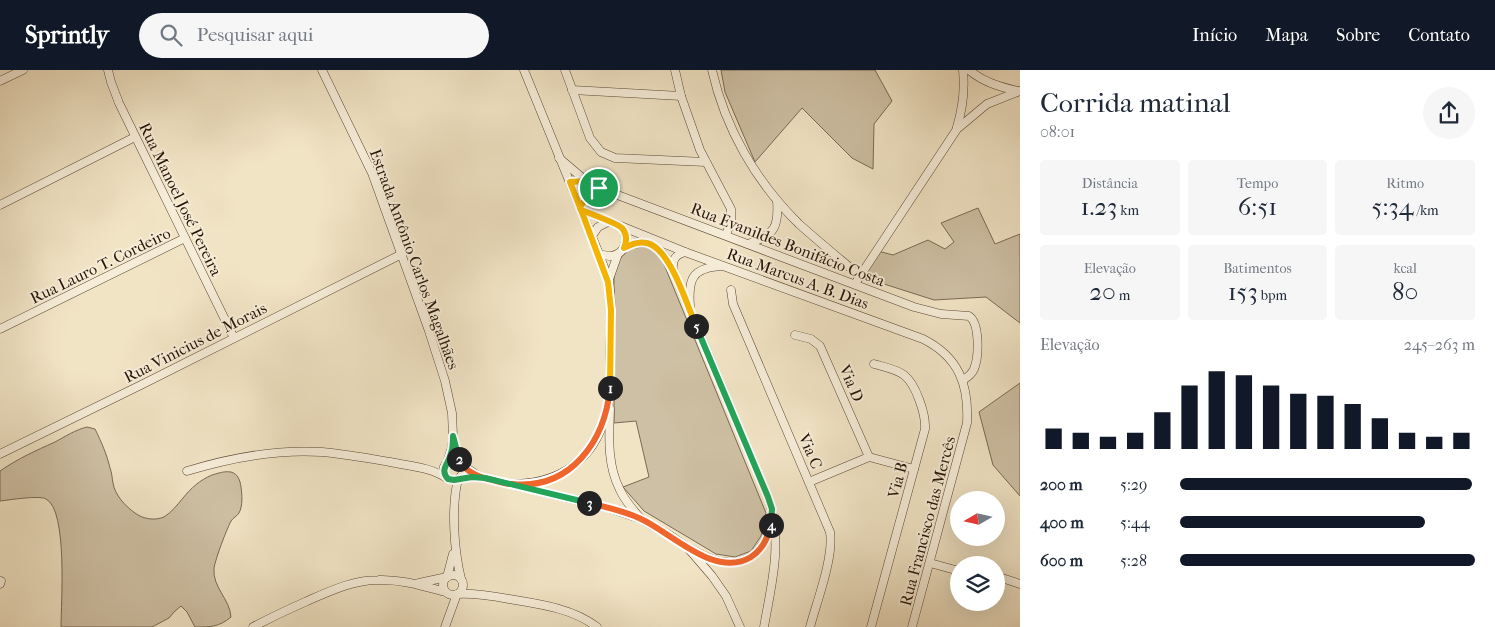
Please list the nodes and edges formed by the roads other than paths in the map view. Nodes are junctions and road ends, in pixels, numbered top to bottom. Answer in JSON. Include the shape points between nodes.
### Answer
{"nodes":[{"id":1,"x":23,"y":70,"type":"edge"},
{"id":2,"x":322,"y":70,"type":"edge"},
{"id":3,"x":524,"y":70,"type":"edge"},
{"id":4,"x":565,"y":70,"type":"edge"},
{"id":5,"x":675,"y":70,"type":"edge"},
{"id":6,"x":712,"y":70,"type":"edge"},
{"id":7,"x":963,"y":70,"type":"edge"},
{"id":8,"x":969,"y":70,"type":"edge"},
{"id":9,"x":108,"y":71,"type":"edge"},
{"id":10,"x":0,"y":81,"type":"edge"},
{"id":11,"x":572,"y":90,"type":"junction"},
{"id":12,"x":1020,"y":91,"type":"edge"},
{"id":13,"x":681,"y":96,"type":"junction"},
{"id":14,"x":957,"y":128,"type":"junction"},
{"id":15,"x":135,"y":137,"type":"junction"},
{"id":16,"x":560,"y":158,"type":"junction"},
{"id":17,"x":706,"y":162,"type":"junction"},
{"id":18,"x":586,"y":181,"type":"junction"},
{"id":19,"x":571,"y":185,"type":"junction"},
{"id":20,"x":596,"y":189,"type":"junction"},
{"id":21,"x":777,"y":200,"type":"junction"},
{"id":22,"x":0,"y":205,"type":"edge"},
{"id":23,"x":581,"y":208,"type":"junction"},
{"id":24,"x":608,"y":222,"type":"junction"},
{"id":25,"x":622,"y":227,"type":"junction"},
{"id":26,"x":726,"y":235,"type":"junction"},
{"id":27,"x":592,"y":236,"type":"junction"},
{"id":28,"x":184,"y":238,"type":"junction"},
{"id":29,"x":748,"y":244,"type":"junction"},
{"id":30,"x":624,"y":248,"type":"junction"},
{"id":31,"x":685,"y":252,"type":"junction"},
{"id":32,"x":402,"y":254,"type":"junction"},
{"id":33,"x":599,"y":254,"type":"junction"},
{"id":34,"x":618,"y":254,"type":"junction"},
{"id":35,"x":696,"y":255,"type":"junction"},
{"id":36,"x":725,"y":266,"type":"junction"},
{"id":37,"x":673,"y":271,"type":"junction"},
{"id":38,"x":699,"y":271,"type":"junction"},
{"id":39,"x":860,"y":276,"type":"junction"},
{"id":40,"x":693,"y":278,"type":"junction"},
{"id":41,"x":608,"y":282,"type":"junction"},
{"id":42,"x":854,"y":284,"type":"junction"},
{"id":43,"x":731,"y":290,"type":"dead end"},
{"id":44,"x":690,"y":313,"type":"junction"},
{"id":45,"x":0,"y":329,"type":"edge"},
{"id":46,"x":796,"y":335,"type":"dead end"},
{"id":47,"x":234,"y":338,"type":"junction"},
{"id":48,"x":874,"y":364,"type":"dead end"},
{"id":49,"x":963,"y":380,"type":"junction"},
{"id":50,"x":610,"y":390,"type":"junction"},
{"id":51,"x":453,"y":436,"type":"junction"},
{"id":52,"x":0,"y":454,"type":"edge"},
{"id":53,"x":868,"y":457,"type":"junction"},
{"id":54,"x":447,"y":463,"type":"junction"},
{"id":55,"x":461,"y":465,"type":"junction"},
{"id":56,"x":421,"y":468,"type":"junction"},
{"id":57,"x":914,"y":469,"type":"junction"},
{"id":58,"x":187,"y":471,"type":"dead end"},
{"id":59,"x":485,"y":478,"type":"junction"},
{"id":60,"x":448,"y":479,"type":"junction"},
{"id":61,"x":459,"y":479,"type":"junction"},
{"id":62,"x":809,"y":482,"type":"junction"},
{"id":63,"x":512,"y":484,"type":"junction"},
{"id":64,"x":455,"y":507,"type":"junction"},
{"id":65,"x":772,"y":509,"type":"junction"},
{"id":66,"x":641,"y":519,"type":"junction"},
{"id":67,"x":455,"y":545,"type":"junction"},
{"id":68,"x":686,"y":547,"type":"junction"},
{"id":69,"x":930,"y":564,"type":"junction"},
{"id":70,"x":950,"y":569,"type":"edge"},
{"id":71,"x":447,"y":577,"type":"junction"},
{"id":72,"x":1005,"y":579,"type":"edge"},
{"id":73,"x":461,"y":580,"type":"junction"},
{"id":74,"x":414,"y":583,"type":"junction"},
{"id":75,"x":1020,"y":584,"type":"edge"},
{"id":76,"x":446,"y":592,"type":"junction"},
{"id":77,"x":458,"y":594,"type":"junction"},
{"id":78,"x":485,"y":595,"type":"junction"},
{"id":79,"x":445,"y":625,"type":"edge"},
{"id":80,"x":253,"y":627,"type":"edge"},
{"id":81,"x":597,"y":627,"type":"edge"},
{"id":82,"x":740,"y":627,"type":"edge"},
{"id":83,"x":764,"y":627,"type":"edge"},
{"id":84,"x":810,"y":627,"type":"edge"},
{"id":85,"x":871,"y":627,"type":"edge"},
{"id":86,"x":914,"y":627,"type":"edge"}],
"edges":[{"from":1,"to":10,"type":"street"},
{"from":2,"to":32,"type":"street","name":"Estrada Antônio Carlos Magalhães","via":[[372,173]]},
{"from":3,"to":16,"type":"street"},
{"from":4,"to":11,"type":"street"},
{"from":5,"to":13,"type":"street"},
{"from":6,"to":21,"type":"street","via":[[735,135]]},
{"from":7,"to":14,"type":"street","via":[[964,104]]},
{"from":8,"to":12,"type":"street","via":[[992,84]]},
{"from":9,"to":15,"type":"street","name":"Rua Manoel José Pereira"},
{"from":11,"to":13,"type":"street"},
{"from":11,"to":17,"type":"street","via":[[590,138],[601,152],[615,158]]},
{"from":12,"to":14,"type":"street","via":[[987,104]]},
{"from":13,"to":17,"type":"street"},
{"from":14,"to":39,"type":"street"},
{"from":15,"to":22,"type":"street"},
{"from":15,"to":28,"type":"street","name":"Rua Manoel José Pereira"},
{"from":16,"to":18,"type":"street"},
{"from":16,"to":19,"type":"street"},
{"from":17,"to":26,"type":"street","via":[[732,209]]},
{"from":18,"to":19,"type":"street"},
{"from":18,"to":20,"type":"street"},
{"from":19,"to":20,"type":"street"},
{"from":19,"to":23,"type":"street"},
{"from":20,"to":23,"type":"street"},
{"from":20,"to":26,"type":"street","name":"Rua Evanildes Bonifácio Costa"},
{"from":21,"to":29,"type":"street","via":[[777,221],[773,230]]},
{"from":21,"to":39,"type":"street"},
{"from":23,"to":24,"type":"street","name":"Rua Marcus A. B. Dias"},
{"from":23,"to":27,"type":"street"},
{"from":24,"to":25,"type":"street","name":"Rua Marcus A. B. Dias"},
{"from":24,"to":27,"type":"street","via":[[598,227]]},
{"from":25,"to":30,"type":"street","via":[[626,235]]},
{"from":25,"to":31,"type":"street","name":"Rua Marcus A. B. Dias"},
{"from":26,"to":29,"type":"street","name":"Rua Evanildes Bonifácio Costa"},
{"from":27,"to":33,"type":"street"},
{"from":28,"to":45,"type":"street","name":"Rua Lauro T. Cordeiro"},
{"from":28,"to":47,"type":"street","name":"Rua Manoel José Pereira"},
{"from":29,"to":42,"type":"street","name":"Rua Evanildes Bonifácio Costa"},
{"from":30,"to":34,"type":"street"},
{"from":30,"to":37,"type":"street","via":[[633,243],[647,243],[664,254]]},
{"from":31,"to":35,"type":"street","name":"Rua Marcus A. B. Dias"},
{"from":31,"to":37,"type":"street","via":[[674,258]]},
{"from":32,"to":47,"type":"street","name":"Rua Vinicius de Morais"},
{"from":32,"to":51,"type":"street","name":"Estrada Antônio Carlos Magalhães","via":[[445,381]]},
{"from":33,"to":34,"type":"street"},
{"from":33,"to":41,"type":"street"},
{"from":34,"to":41,"type":"street"},
{"from":35,"to":36,"type":"street","name":"Rua Marcus A. B. Dias"},
{"from":35,"to":38,"type":"street","via":[[701,263]]},
{"from":36,"to":38,"type":"street"},
{"from":36,"to":49,"type":"street","name":"Rua Marcus A. B. Dias","via":[[923,338],[950,359]]},
{"from":37,"to":40,"type":"street","via":[[677,277]]},
{"from":37,"to":44,"type":"street"},
{"from":38,"to":40,"type":"street"},
{"from":39,"to":42,"type":"street"},
{"from":40,"to":44,"type":"street"},
{"from":41,"to":50,"type":"street"},
{"from":42,"to":49,"type":"street","name":"Rua Evanildes Bonifácio Costa","via":[[930,312],[973,318],[978,356],[970,376]]},
{"from":43,"to":62,"type":"street","name":"Via C"},
{"from":44,"to":65,"type":"street"},
{"from":46,"to":53,"type":"street","name":"Via D","via":[[816,342],[823,352]]},
{"from":47,"to":52,"type":"street","name":"Rua Vinicius de Morais"},
{"from":48,"to":57,"type":"street","name":"Via B","via":[[908,379],[924,412],[925,429]]},
{"from":49,"to":69,"type":"street","name":"Rua Francisco das Mercês","via":[[967,423]]},
{"from":50,"to":63,"type":"street","via":[[600,430],[579,462],[547,480]]},
{"from":50,"to":66,"type":"street","via":[[609,446],[614,475],[623,496]]},
{"from":51,"to":54,"type":"street","name":"Estrada Antônio Carlos Magalhães"},
{"from":51,"to":55,"type":"street","name":"Estrada Antônio Carlos Magalhães"},
{"from":53,"to":57,"type":"street"},
{"from":53,"to":62,"type":"street"},
{"from":54,"to":55,"type":"street","via":[[456,461]]},
{"from":54,"to":56,"type":"street","via":[[436,468]]},
{"from":54,"to":60,"type":"street","via":[[444,471]]},
{"from":55,"to":59,"type":"street"},
{"from":55,"to":61,"type":"street","via":[[463,474]]},
{"from":56,"to":58,"type":"street","via":[[346,454],[297,452],[237,458]]},
{"from":56,"to":60,"type":"street"},
{"from":57,"to":85,"type":"street","name":"Via B"},
{"from":59,"to":61,"type":"street"},
{"from":59,"to":63,"type":"street"},
{"from":60,"to":61,"type":"street"},
{"from":60,"to":64,"type":"street"},
{"from":61,"to":64,"type":"street"},
{"from":62,"to":84,"type":"street","name":"Via C","via":[[831,539]]},
{"from":63,"to":66,"type":"street"},
{"from":64,"to":67,"type":"street"},
{"from":65,"to":68,"type":"street","via":[[769,533],[763,545],[745,560],[722,562]]},
{"from":65,"to":83,"type":"street","via":[[777,550]]},
{"from":66,"to":68,"type":"street"},
{"from":67,"to":71,"type":"street"},
{"from":67,"to":73,"type":"street"},
{"from":68,"to":82,"type":"street","via":[[726,596]]},
{"from":69,"to":70,"type":"street"},
{"from":69,"to":86,"type":"street","name":"Rua Francisco das Mercês"},
{"from":71,"to":73,"type":"street","via":[[456,576]]},
{"from":71,"to":74,"type":"street"},
{"from":71,"to":76,"type":"street","via":[[443,586]]},
{"from":72,"to":75,"type":"street"},
{"from":73,"to":77,"type":"street","via":[[463,586]]},
{"from":73,"to":78,"type":"street"},
{"from":74,"to":76,"type":"street"},
{"from":74,"to":80,"type":"street","via":[[388,580],[355,583]]},
{"from":76,"to":77,"type":"street"},
{"from":76,"to":79,"type":"street"},
{"from":77,"to":78,"type":"street"},
{"from":77,"to":79,"type":"street"},
{"from":78,"to":81,"type":"street","via":[[562,610]]}]}
